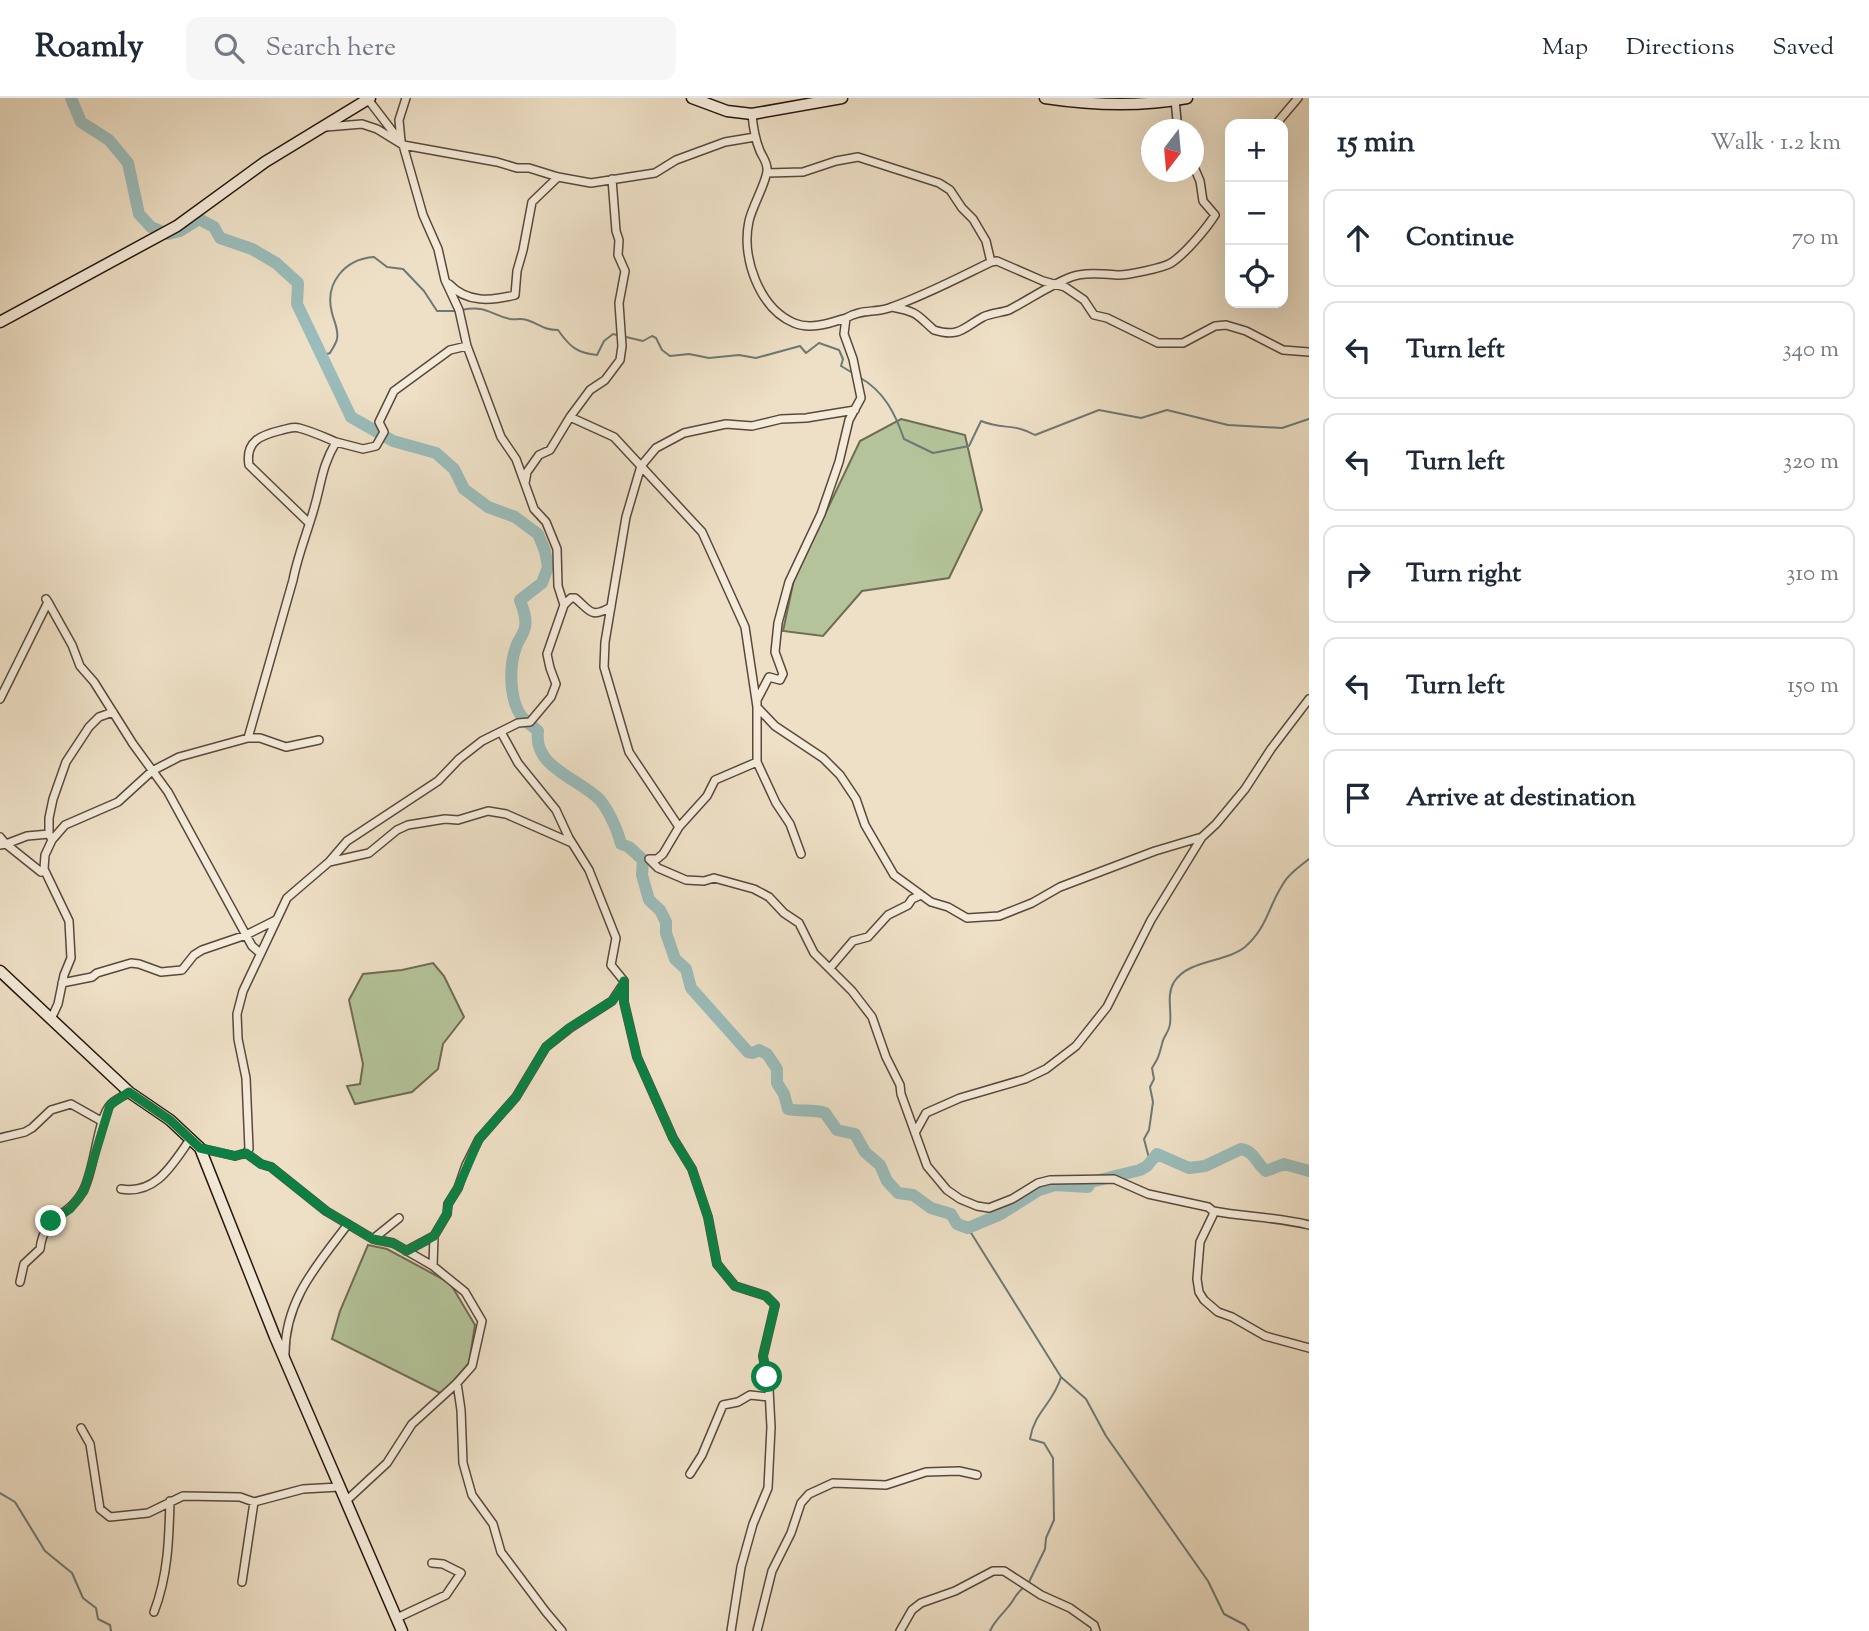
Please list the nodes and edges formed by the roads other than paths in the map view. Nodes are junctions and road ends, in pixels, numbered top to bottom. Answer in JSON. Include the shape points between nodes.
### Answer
{"nodes":[{"id":1,"x":369,"y":98,"type":"edge"},
{"id":2,"x":406,"y":98,"type":"edge"},
{"id":3,"x":692,"y":98,"type":"edge"},
{"id":4,"x":842,"y":98,"type":"edge"},
{"id":5,"x":1045,"y":98,"type":"edge"},
{"id":6,"x":1187,"y":98,"type":"edge"},
{"id":7,"x":1297,"y":98,"type":"edge"},
{"id":8,"x":1175,"y":100,"type":"junction"},
{"id":9,"x":752,"y":114,"type":"junction"},
{"id":10,"x":1177,"y":119,"type":"edge"},
{"id":11,"x":1280,"y":119,"type":"edge"},
{"id":12,"x":316,"y":129,"type":"junction"},
{"id":13,"x":755,"y":136,"type":"junction"},
{"id":14,"x":402,"y":145,"type":"junction"},
{"id":15,"x":767,"y":173,"type":"junction"},
{"id":16,"x":558,"y":177,"type":"junction"},
{"id":17,"x":611,"y":179,"type":"junction"},
{"id":18,"x":1200,"y":182,"type":"edge"},
{"id":19,"x":991,"y":262,"type":"junction"},
{"id":20,"x":445,"y":280,"type":"junction"},
{"id":21,"x":1055,"y":284,"type":"junction"},
{"id":22,"x":891,"y":307,"type":"junction"},
{"id":23,"x":846,"y":318,"type":"junction"},
{"id":24,"x":0,"y":322,"type":"edge"},
{"id":25,"x":467,"y":346,"type":"junction"},
{"id":26,"x":1309,"y":352,"type":"edge"},
{"id":27,"x":855,"y":410,"type":"junction"},
{"id":28,"x":570,"y":417,"type":"junction"},
{"id":29,"x":336,"y":442,"type":"junction"},
{"id":30,"x":641,"y":466,"type":"junction"},
{"id":31,"x":525,"y":483,"type":"junction"},
{"id":32,"x":308,"y":522,"type":"junction"},
{"id":33,"x":564,"y":605,"type":"junction"},
{"id":34,"x":611,"y":607,"type":"junction"},
{"id":35,"x":0,"y":699,"type":"edge"},
{"id":36,"x":1309,"y":699,"type":"edge"},
{"id":37,"x":757,"y":707,"type":"junction"},
{"id":38,"x":113,"y":712,"type":"junction"},
{"id":39,"x":501,"y":732,"type":"junction"},
{"id":40,"x":248,"y":738,"type":"junction"},
{"id":41,"x":319,"y":740,"type":"dead end"},
{"id":42,"x":757,"y":762,"type":"junction"},
{"id":43,"x":152,"y":771,"type":"junction"},
{"id":44,"x":679,"y":827,"type":"junction"},
{"id":45,"x":0,"y":837,"type":"edge"},
{"id":46,"x":50,"y":837,"type":"junction"},
{"id":47,"x":1202,"y":837,"type":"junction"},
{"id":48,"x":573,"y":844,"type":"junction"},
{"id":49,"x":3,"y":845,"type":"edge"},
{"id":50,"x":801,"y":854,"type":"dead end"},
{"id":51,"x":329,"y":862,"type":"junction"},
{"id":52,"x":41,"y":872,"type":"dead end"},
{"id":53,"x":921,"y":895,"type":"junction"},
{"id":54,"x":276,"y":920,"type":"junction"},
{"id":55,"x":246,"y":935,"type":"junction"},
{"id":56,"x":260,"y":953,"type":"junction"},
{"id":57,"x":830,"y":968,"type":"junction"},
{"id":58,"x":0,"y":971,"type":"edge"},
{"id":59,"x":624,"y":981,"type":"junction"},
{"id":60,"x":62,"y":983,"type":"junction"},
{"id":61,"x":51,"y":1019,"type":"junction"},
{"id":62,"x":129,"y":1092,"type":"junction"},
{"id":63,"x":103,"y":1122,"type":"junction"},
{"id":64,"x":915,"y":1134,"type":"junction"},
{"id":65,"x":0,"y":1138,"type":"edge"},
{"id":66,"x":191,"y":1138,"type":"junction"},
{"id":67,"x":200,"y":1148,"type":"junction"},
{"id":68,"x":246,"y":1153,"type":"junction"},
{"id":69,"x":121,"y":1189,"type":"dead end"},
{"id":70,"x":1213,"y":1210,"type":"junction"},
{"id":71,"x":399,"y":1218,"type":"dead end"},
{"id":72,"x":348,"y":1224,"type":"junction"},
{"id":73,"x":1309,"y":1224,"type":"edge"},
{"id":74,"x":434,"y":1236,"type":"junction"},
{"id":75,"x":373,"y":1239,"type":"junction"},
{"id":76,"x":407,"y":1251,"type":"junction"},
{"id":77,"x":433,"y":1266,"type":"junction"},
{"id":78,"x":20,"y":1282,"type":"dead end"},
{"id":79,"x":1309,"y":1348,"type":"edge"},
{"id":80,"x":285,"y":1362,"type":"junction"},
{"id":81,"x":457,"y":1383,"type":"junction"},
{"id":82,"x":769,"y":1396,"type":"junction"},
{"id":83,"x":81,"y":1428,"type":"dead end"},
{"id":84,"x":690,"y":1474,"type":"dead end"},
{"id":85,"x":977,"y":1475,"type":"dead end"},
{"id":86,"x":340,"y":1487,"type":"junction"},
{"id":87,"x":170,"y":1501,"type":"junction"},
{"id":88,"x":346,"y":1501,"type":"junction"},
{"id":89,"x":254,"y":1502,"type":"junction"},
{"id":90,"x":432,"y":1563,"type":"dead end"},
{"id":91,"x":242,"y":1582,"type":"dead end"},
{"id":92,"x":154,"y":1612,"type":"dead end"},
{"id":93,"x":397,"y":1618,"type":"junction"},
{"id":94,"x":402,"y":1631,"type":"edge"},
{"id":95,"x":562,"y":1631,"type":"edge"},
{"id":96,"x":732,"y":1631,"type":"edge"},
{"id":97,"x":757,"y":1631,"type":"edge"},
{"id":98,"x":900,"y":1631,"type":"edge"},
{"id":99,"x":1096,"y":1631,"type":"edge"}],
"edges":[{"from":1,"to":12,"type":"street"},
{"from":1,"to":14,"type":"street"},
{"from":2,"to":14,"type":"street","via":[[399,120]]},
{"from":3,"to":9,"type":"street","via":[[727,111]]},
{"from":4,"to":9,"type":"street"},
{"from":5,"to":8,"type":"street","via":[[1115,104]]},
{"from":6,"to":8,"type":"street"},
{"from":7,"to":11,"type":"street"},
{"from":8,"to":10,"type":"street"},
{"from":9,"to":13,"type":"street"},
{"from":12,"to":14,"type":"street","via":[[362,124]]},
{"from":12,"to":24,"type":"street","via":[[177,226]]},
{"from":13,"to":15,"type":"street"},
{"from":13,"to":17,"type":"street","via":[[676,160],[655,173]]},
{"from":14,"to":16,"type":"street"},
{"from":14,"to":20,"type":"street"},
{"from":15,"to":19,"type":"street","via":[[803,172],[858,157],[939,183],[973,219],[986,240]]},
{"from":15,"to":23,"type":"street","via":[[748,222],[747,237],[761,293],[795,324],[818,326]]},
{"from":16,"to":17,"type":"street","via":[[591,183]]},
{"from":16,"to":20,"type":"street","via":[[532,202],[515,295],[480,300],[455,290]]},
{"from":17,"to":28,"type":"street","via":[[618,255],[625,271],[619,303],[620,360]]},
{"from":18,"to":21,"type":"street","via":[[1203,201],[1214,215],[1170,264],[1122,275],[1073,276]]},
{"from":19,"to":21,"type":"street"},
{"from":19,"to":22,"type":"street"},
{"from":20,"to":25,"type":"street","via":[[459,310]]},
{"from":21,"to":22,"type":"street","via":[[954,334],[934,331],[914,312]]},
{"from":21,"to":26,"type":"street","via":[[1084,300],[1094,315],[1158,343],[1183,343],[1226,325],[1283,350]]},
{"from":22,"to":23,"type":"street","via":[[859,311]]},
{"from":23,"to":27,"type":"street","via":[[844,334],[861,398]]},
{"from":25,"to":29,"type":"street","via":[[450,349],[394,391],[379,422],[384,432],[376,446],[363,449]]},
{"from":25,"to":31,"type":"street","via":[[501,437]]},
{"from":27,"to":30,"type":"street","via":[[684,433],[656,448]]},
{"from":27,"to":37,"type":"street","via":[[821,514],[780,612],[775,652],[783,674],[780,680],[769,677]]},
{"from":28,"to":30,"type":"street","via":[[614,438]]},
{"from":28,"to":31,"type":"street","via":[[550,450],[539,455],[527,472]]},
{"from":29,"to":32,"type":"street","via":[[325,461]]},
{"from":29,"to":32,"type":"street","via":[[296,427],[262,435],[250,447],[250,465]]},
{"from":30,"to":34,"type":"street","via":[[626,517]]},
{"from":30,"to":37,"type":"street","via":[[702,532],[745,627]]},
{"from":31,"to":33,"type":"street","via":[[557,549],[558,586]]},
{"from":32,"to":40,"type":"street"},
{"from":33,"to":34,"type":"street","via":[[575,598],[592,613]]},
{"from":33,"to":39,"type":"street","via":[[547,654],[556,684],[551,697],[530,722]]},
{"from":34,"to":44,"type":"street","via":[[604,667],[610,693],[629,752]]},
{"from":35,"to":38,"type":"street","via":[[47,600],[80,666]]},
{"from":36,"to":47,"type":"street","via":[[1245,789]]},
{"from":37,"to":42,"type":"street"},
{"from":37,"to":53,"type":"street","via":[[840,775],[894,875]]},
{"from":38,"to":43,"type":"street"},
{"from":38,"to":46,"type":"street","via":[[89,727],[66,762],[53,799]]},
{"from":39,"to":48,"type":"street","via":[[518,763],[556,810]]},
{"from":39,"to":51,"type":"street","via":[[482,741],[438,781],[347,841]]},
{"from":40,"to":41,"type":"street","via":[[286,747]]},
{"from":40,"to":43,"type":"street","via":[[179,757]]},
{"from":42,"to":44,"type":"street","via":[[715,780]]},
{"from":42,"to":50,"type":"street"},
{"from":43,"to":46,"type":"street","via":[[118,802],[65,825]]},
{"from":43,"to":55,"type":"street"},
{"from":44,"to":57,"type":"street","via":[[663,854],[649,859],[658,868],[686,880],[714,878],[754,888],[799,923],[814,953]]},
{"from":45,"to":49,"type":"street"},
{"from":46,"to":49,"type":"street","via":[[27,835]]},
{"from":46,"to":60,"type":"street","via":[[44,869],[69,921],[71,937],[71,958]]},
{"from":47,"to":53,"type":"street","via":[[1060,887],[999,916],[967,918]]},
{"from":47,"to":64,"type":"street","via":[[1151,920],[1107,1007],[1076,1046],[1025,1079],[926,1113]]},
{"from":48,"to":51,"type":"street","via":[[506,814],[488,811],[458,820],[408,825],[369,853]]},
{"from":48,"to":59,"type":"street","via":[[589,870],[616,938],[611,965]]},
{"from":49,"to":52,"type":"street"},
{"from":51,"to":54,"type":"street","via":[[287,898]]},
{"from":53,"to":57,"type":"street","via":[[888,915],[868,937],[853,941]]},
{"from":54,"to":55,"type":"street"},
{"from":54,"to":56,"type":"street"},
{"from":55,"to":56,"type":"street"},
{"from":55,"to":60,"type":"street","via":[[202,950],[182,970],[161,972],[131,963]]},
{"from":56,"to":68,"type":"street","via":[[240,999],[236,1021],[246,1078]]},
{"from":57,"to":64,"type":"street","via":[[872,1017]]},
{"from":58,"to":61,"type":"street"},
{"from":59,"to":74,"type":"street","via":[[612,1001],[546,1047],[516,1097],[479,1139]]},
{"from":59,"to":82,"type":"street","via":[[624,1002],[637,1057],[692,1169],[717,1264],[735,1286],[766,1296],[775,1305],[763,1356]]},
{"from":60,"to":61,"type":"street"},
{"from":61,"to":62,"type":"street"},
{"from":62,"to":63,"type":"street","via":[[110,1105]]},
{"from":62,"to":66,"type":"street"},
{"from":63,"to":65,"type":"street","via":[[71,1104],[51,1110],[25,1132]]},
{"from":63,"to":78,"type":"street","via":[[84,1191],[70,1209],[51,1221],[40,1249],[24,1264]]},
{"from":64,"to":70,"type":"street","via":[[938,1181],[960,1199],[985,1208],[1050,1180],[1114,1180],[1148,1194]]},
{"from":66,"to":67,"type":"street"},
{"from":66,"to":69,"type":"street","via":[[161,1180]]},
{"from":67,"to":68,"type":"street","via":[[235,1156]]},
{"from":67,"to":80,"type":"street"},
{"from":68,"to":72,"type":"street"},
{"from":70,"to":73,"type":"street"},
{"from":70,"to":79,"type":"street","via":[[1200,1242],[1199,1292],[1204,1300],[1265,1336]]},
{"from":71,"to":75,"type":"street"},
{"from":72,"to":75,"type":"street"},
{"from":72,"to":80,"type":"street","via":[[303,1284],[286,1328]]},
{"from":74,"to":76,"type":"street"},
{"from":74,"to":77,"type":"street"},
{"from":75,"to":76,"type":"street"},
{"from":76,"to":77,"type":"street"},
{"from":77,"to":81,"type":"street","via":[[465,1292],[482,1321],[472,1366]]},
{"from":80,"to":86,"type":"street"},
{"from":81,"to":88,"type":"street","via":[[412,1424],[387,1463]]},
{"from":81,"to":95,"type":"street","via":[[463,1463],[472,1494],[493,1524],[502,1552]]},
{"from":82,"to":84,"type":"street","via":[[750,1395],[723,1405]]},
{"from":82,"to":96,"type":"street","via":[[768,1488],[741,1567]]},
{"from":83,"to":87,"type":"street","via":[[90,1444],[100,1509],[110,1517],[148,1513]]},
{"from":85,"to":97,"type":"street","via":[[926,1472],[886,1485],[833,1483],[809,1494],[772,1571]]},
{"from":86,"to":88,"type":"street"},
{"from":86,"to":89,"type":"street","via":[[303,1489]]},
{"from":87,"to":89,"type":"street","via":[[206,1496]]},
{"from":87,"to":92,"type":"street","via":[[169,1548]]},
{"from":88,"to":93,"type":"street"},
{"from":89,"to":91,"type":"street"},
{"from":90,"to":93,"type":"street","via":[[461,1573],[446,1595]]},
{"from":93,"to":94,"type":"street"},
{"from":98,"to":99,"type":"street","via":[[920,1603],[993,1571],[1004,1571],[1070,1608]]}]}
